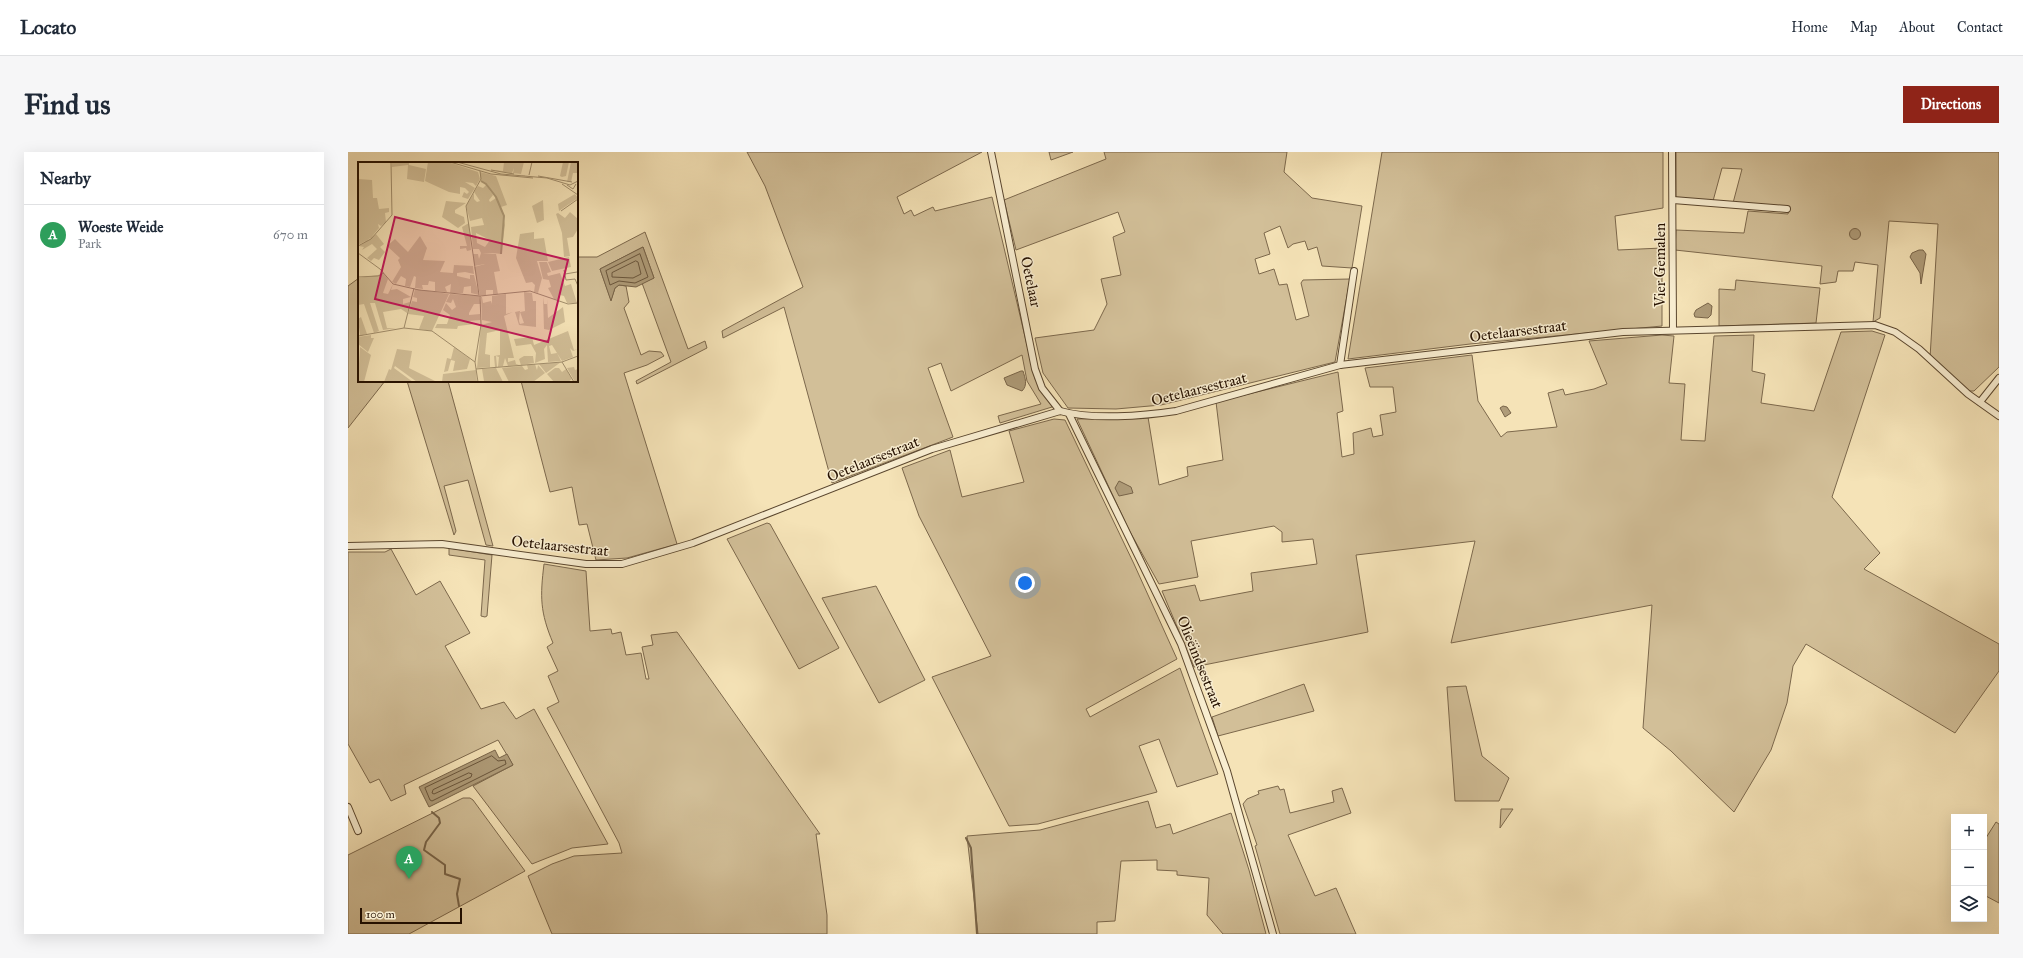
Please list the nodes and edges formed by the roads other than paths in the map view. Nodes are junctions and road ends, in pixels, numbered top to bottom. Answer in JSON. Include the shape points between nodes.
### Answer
{"nodes":[{"id":1,"x":991,"y":152,"type":"edge"},
{"id":2,"x":1672,"y":152,"type":"edge"},
{"id":3,"x":1673,"y":200,"type":"junction"},
{"id":4,"x":1787,"y":209,"type":"dead end"},
{"id":5,"x":1354,"y":271,"type":"dead end"},
{"id":6,"x":1673,"y":330,"type":"junction"},
{"id":7,"x":1340,"y":365,"type":"junction"},
{"id":8,"x":1999,"y":378,"type":"edge"},
{"id":9,"x":1980,"y":402,"type":"junction"},
{"id":10,"x":1060,"y":411,"type":"junction"},
{"id":11,"x":1069,"y":414,"type":"junction"},
{"id":12,"x":1999,"y":416,"type":"edge"},
{"id":13,"x":348,"y":546,"type":"edge"},
{"id":14,"x":348,"y":807,"type":"edge"},
{"id":15,"x":358,"y":831,"type":"dead end"},
{"id":16,"x":1273,"y":934,"type":"edge"}],
"edges":[{"from":1,"to":10,"type":"street","name":"Oetelaar","via":[[1035,369],[1042,388]]},
{"from":2,"to":3,"type":"street","name":"Vier Gemalen"},
{"from":3,"to":4,"type":"street"},
{"from":3,"to":6,"type":"street","name":"Vier Gemalen"},
{"from":5,"to":7,"type":"street"},
{"from":6,"to":7,"type":"street","name":"Oetelaarsestraat","via":[[1623,332]]},
{"from":6,"to":9,"type":"street","name":"Oetelaarsestraat","via":[[1875,325],[1895,332],[1919,349]]},
{"from":7,"to":11,"type":"street","name":"Oetelaarsestraat","via":[[1176,411],[1150,415]]},
{"from":8,"to":9,"type":"street"},
{"from":9,"to":12,"type":"street","name":"Oetelaarsestraat"},
{"from":10,"to":11,"type":"street","name":"Oetelaarsestraat"},
{"from":10,"to":13,"type":"street","name":"Oetelaarsestraat","via":[[932,449],[693,543],[622,564],[586,564],[442,544]]},
{"from":11,"to":16,"type":"street","name":"Olieëindsestraat","via":[[1181,644],[1227,771]]},
{"from":14,"to":15,"type":"street"}]}
